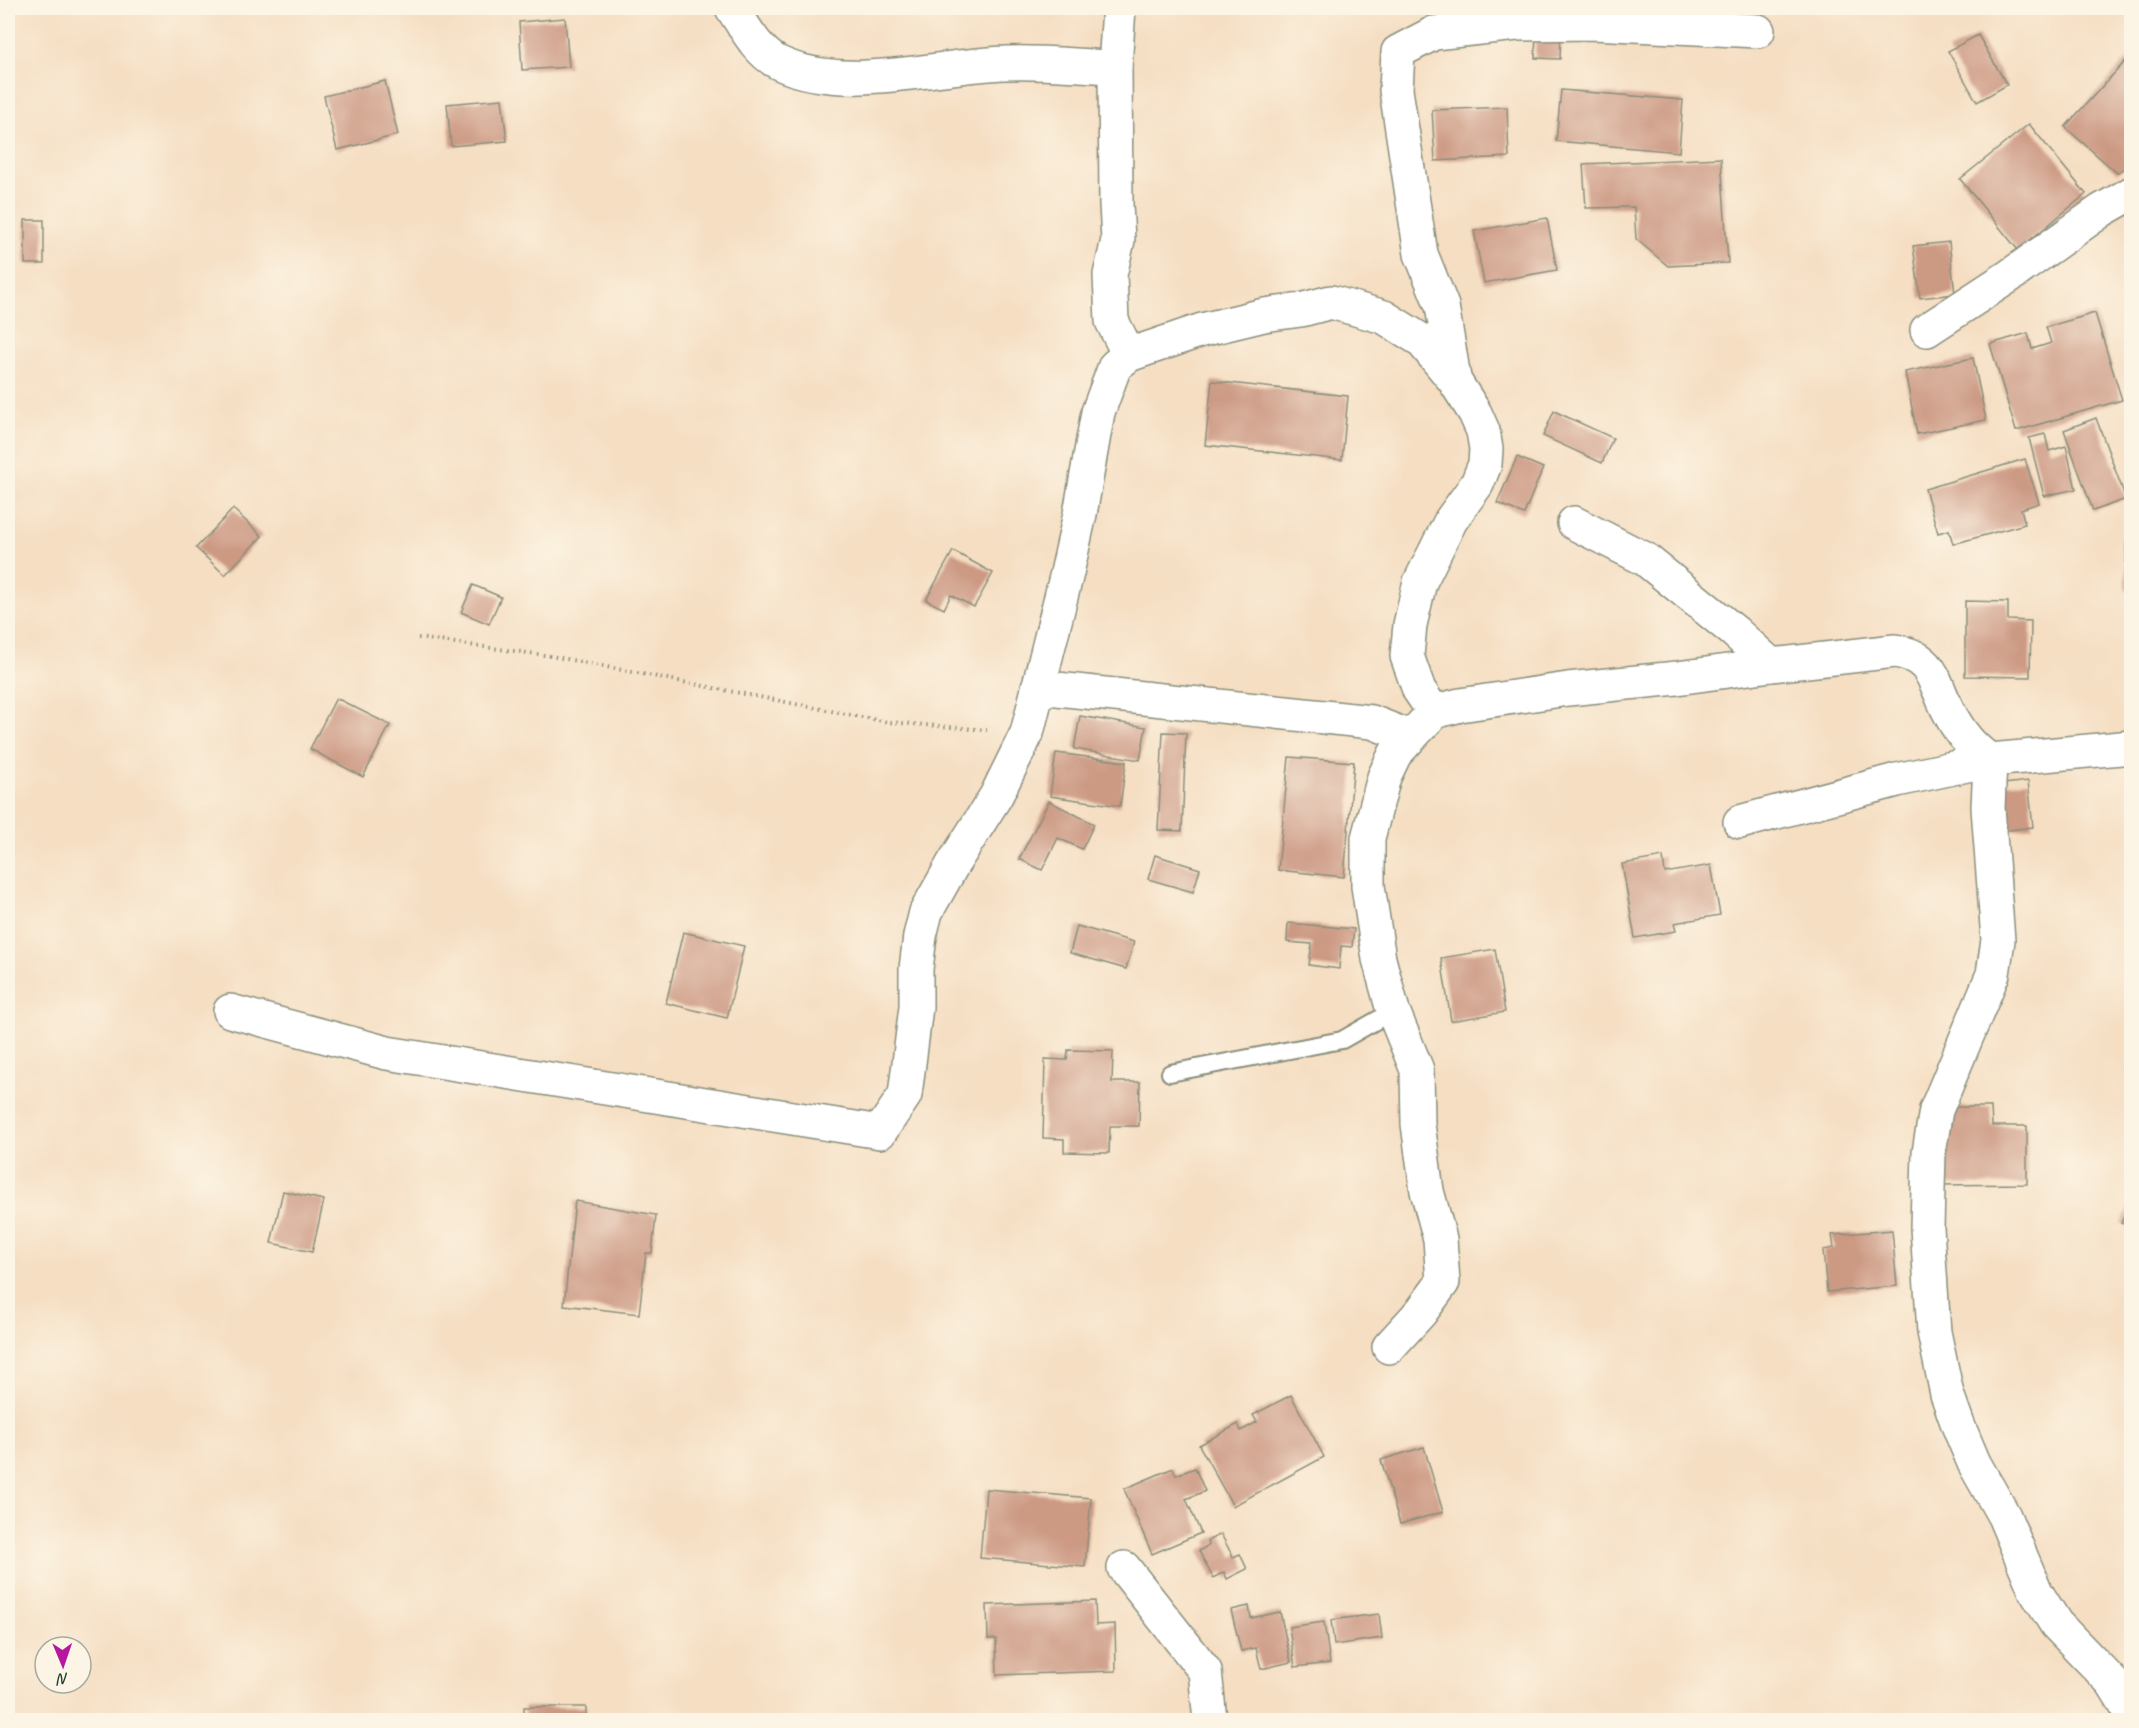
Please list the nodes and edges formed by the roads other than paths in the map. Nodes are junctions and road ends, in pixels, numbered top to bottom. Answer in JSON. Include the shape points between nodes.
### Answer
{"nodes":[{"id":1,"x":732,"y":8,"type":"edge"},
{"id":2,"x":1119,"y":8,"type":"edge"},
{"id":3,"x":1758,"y":31,"type":"dead end"},
{"id":4,"x":1115,"y":67,"type":"junction"},
{"id":5,"x":2132,"y":193,"type":"edge"},
{"id":6,"x":1927,"y":330,"type":"dead end"},
{"id":7,"x":1129,"y":355,"type":"junction"},
{"id":8,"x":1454,"y":380,"type":"junction"},
{"id":9,"x":1574,"y":523,"type":"dead end"},
{"id":10,"x":1772,"y":665,"type":"junction"},
{"id":11,"x":1038,"y":687,"type":"junction"},
{"id":12,"x":1434,"y":712,"type":"junction"},
{"id":13,"x":1410,"y":737,"type":"junction"},
{"id":14,"x":2132,"y":747,"type":"edge"},
{"id":15,"x":1990,"y":759,"type":"junction"},
{"id":16,"x":1740,"y":822,"type":"dead end"},
{"id":17,"x":230,"y":1011,"type":"dead end"},
{"id":18,"x":1393,"y":1011,"type":"junction"},
{"id":19,"x":1170,"y":1073,"type":"dead end"},
{"id":20,"x":1389,"y":1347,"type":"dead end"},
{"id":21,"x":1124,"y":1568,"type":"dead end"},
{"id":22,"x":2132,"y":1714,"type":"edge"},
{"id":23,"x":1210,"y":1720,"type":"edge"}],
"edges":[{"from":1,"to":4,"type":"street","via":[[763,51],[777,62],[812,74],[884,76],[1005,63]]},
{"from":2,"to":4,"type":"street"},
{"from":3,"to":8,"type":"street","via":[[1593,23],[1517,24],[1434,33],[1398,52],[1396,90],[1421,254],[1442,306]]},
{"from":4,"to":7,"type":"street","via":[[1118,240],[1110,275],[1112,321]]},
{"from":5,"to":6,"type":"street"},
{"from":7,"to":8,"type":"street","via":[[1202,330],[1331,302],[1383,317],[1421,339]]},
{"from":7,"to":11,"type":"street","via":[[1115,366],[1098,412],[1080,514]]},
{"from":8,"to":12,"type":"street","via":[[1475,412],[1486,449],[1477,484],[1451,520],[1420,582],[1410,625],[1407,656],[1419,690]]},
{"from":9,"to":10,"type":"street","via":[[1645,559]]},
{"from":10,"to":12,"type":"street","via":[[1513,696]]},
{"from":10,"to":15,"type":"street","via":[[1895,651],[1910,653],[1933,675],[1957,726],[1977,752]]},
{"from":11,"to":13,"type":"street","via":[[1372,722]]},
{"from":11,"to":17,"type":"street","via":[[1027,733],[996,796],[926,912],[916,969],[916,1007],[905,1095],[880,1132],[387,1053]]},
{"from":12,"to":13,"type":"street"},
{"from":13,"to":18,"type":"street","via":[[1395,754],[1384,777],[1368,838],[1368,886],[1379,959]]},
{"from":14,"to":15,"type":"street"},
{"from":15,"to":16,"type":"street"},
{"from":15,"to":22,"type":"street","via":[[1988,818],[1998,940],[1993,974],[1936,1110],[1929,1152],[1927,1228],[1934,1332],[1958,1425],[2004,1516],[2036,1592],[2056,1624],[2112,1682]]},
{"from":18,"to":19,"type":"lane","via":[[1342,1040]]},
{"from":18,"to":20,"type":"street","via":[[1417,1070],[1420,1135],[1427,1191],[1440,1239],[1443,1282],[1422,1312]]},
{"from":21,"to":23,"type":"street","via":[[1205,1671]]}]}
